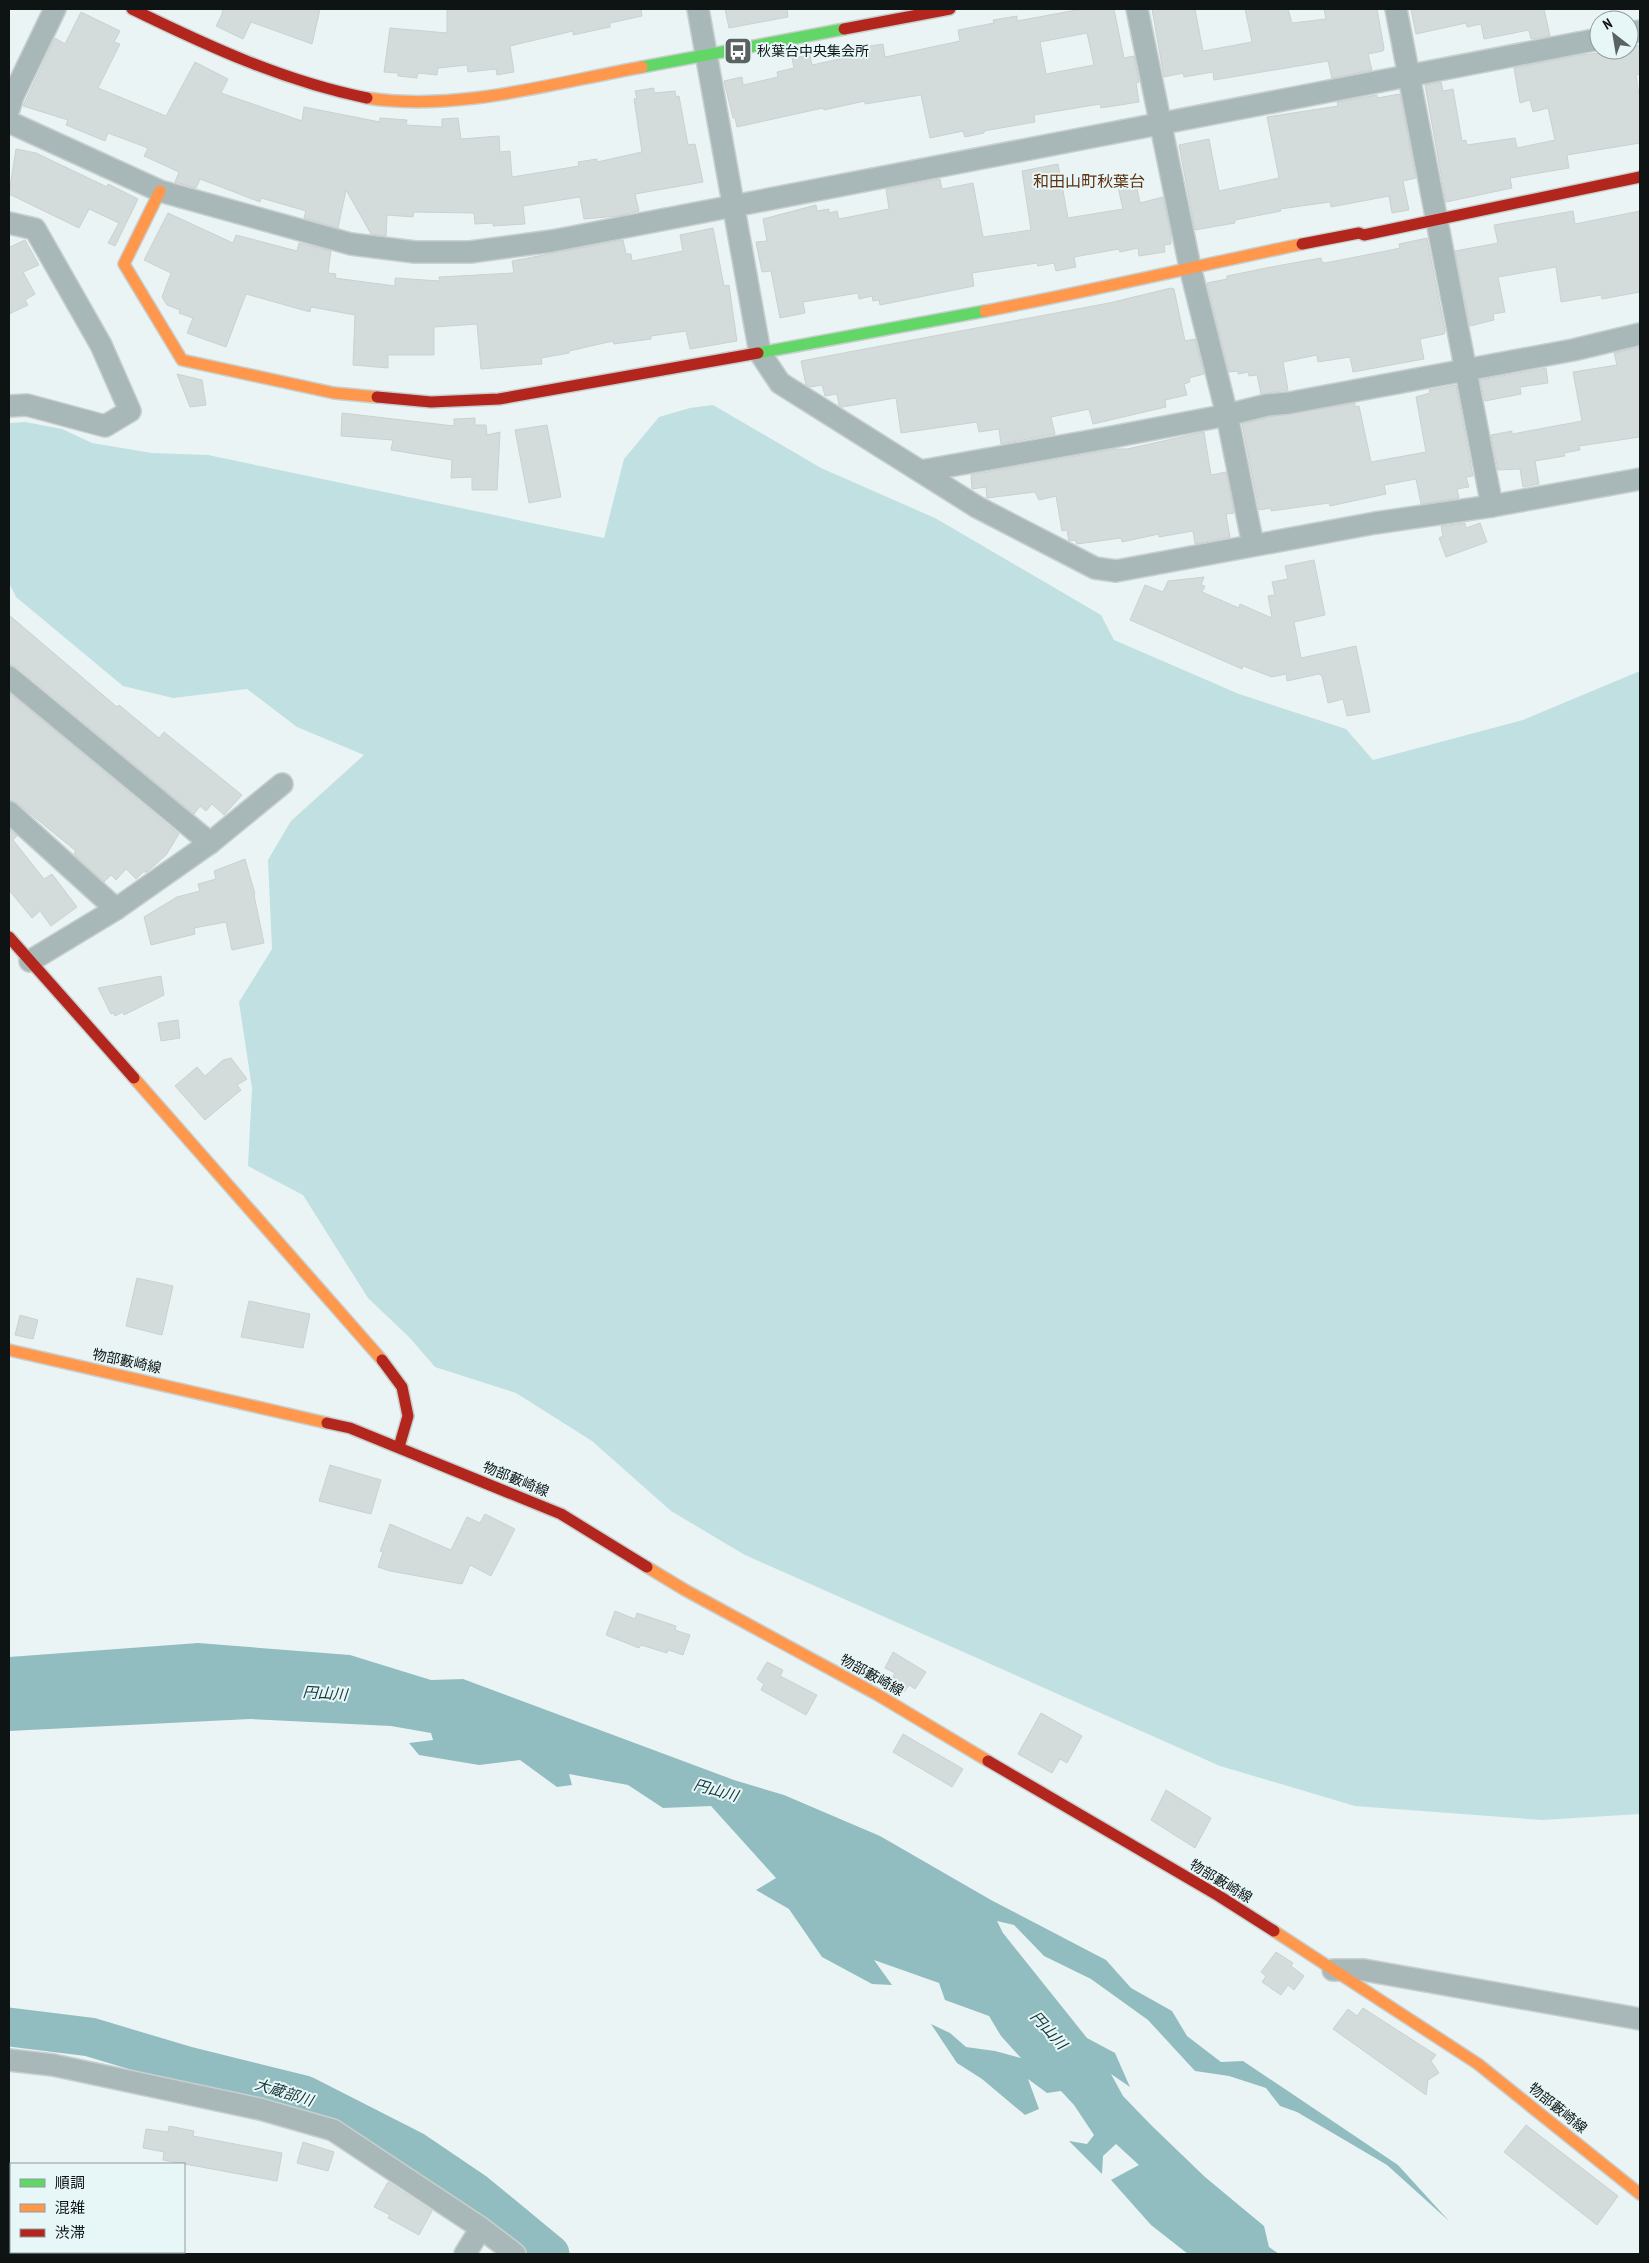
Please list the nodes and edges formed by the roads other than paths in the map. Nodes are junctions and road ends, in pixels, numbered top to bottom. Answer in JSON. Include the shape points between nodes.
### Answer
{"nodes":[{"id":1,"x":55,"y":9,"type":"edge"},
{"id":2,"x":132,"y":9,"type":"edge"},
{"id":3,"x":698,"y":9,"type":"edge"},
{"id":4,"x":950,"y":9,"type":"edge"},
{"id":5,"x":1137,"y":9,"type":"edge"},
{"id":6,"x":1396,"y":9,"type":"edge"},
{"id":7,"x":1589,"y":41,"type":"edge"},
{"id":8,"x":707,"y":55,"type":"junction"},
{"id":9,"x":1408,"y":74,"type":"junction"},
{"id":10,"x":9,"y":109,"type":"edge"},
{"id":11,"x":9,"y":122,"type":"edge"},
{"id":12,"x":1160,"y":122,"type":"junction"},
{"id":13,"x":1640,"y":177,"type":"edge"},
{"id":14,"x":160,"y":191,"type":"junction"},
{"id":15,"x":733,"y":206,"type":"junction"},
{"id":16,"x":1437,"y":220,"type":"junction"},
{"id":17,"x":9,"y":223,"type":"edge"},
{"id":18,"x":1190,"y":267,"type":"junction"},
{"id":19,"x":1640,"y":334,"type":"edge"},
{"id":20,"x":760,"y":354,"type":"junction"},
{"id":21,"x":1466,"y":370,"type":"junction"},
{"id":22,"x":9,"y":406,"type":"edge"},
{"id":23,"x":1227,"y":415,"type":"junction"},
{"id":24,"x":921,"y":471,"type":"junction"},
{"id":25,"x":1640,"y":479,"type":"edge"},
{"id":26,"x":1492,"y":506,"type":"junction"},
{"id":27,"x":1253,"y":545,"type":"junction"},
{"id":28,"x":9,"y":677,"type":"edge"},
{"id":29,"x":282,"y":784,"type":"dead end"},
{"id":30,"x":9,"y":812,"type":"edge"},
{"id":31,"x":210,"y":843,"type":"junction"},
{"id":32,"x":116,"y":908,"type":"junction"},
{"id":33,"x":9,"y":937,"type":"edge"},
{"id":34,"x":30,"y":961,"type":"junction"},
{"id":35,"x":9,"y":1350,"type":"edge"},
{"id":36,"x":399,"y":1447,"type":"junction"},
{"id":37,"x":1333,"y":1970,"type":"junction"},
{"id":38,"x":1640,"y":2018,"type":"edge"},
{"id":39,"x":9,"y":2060,"type":"edge"},
{"id":40,"x":1640,"y":2194,"type":"edge"},
{"id":41,"x":481,"y":2228,"type":"junction"},
{"id":42,"x":465,"y":2254,"type":"edge"},
{"id":43,"x":515,"y":2254,"type":"edge"}],
"edges":[{"from":1,"to":10,"type":"street"},
{"from":2,"to":8,"type":"street","via":[[284,78],[370,98],[431,100],[513,91]]},
{"from":3,"to":8,"type":"street"},
{"from":4,"to":8,"type":"street"},
{"from":5,"to":12,"type":"street"},
{"from":6,"to":9,"type":"street"},
{"from":7,"to":9,"type":"street"},
{"from":8,"to":15,"type":"street"},
{"from":9,"to":12,"type":"street"},
{"from":9,"to":16,"type":"street"},
{"from":11,"to":14,"type":"street"},
{"from":12,"to":15,"type":"street"},
{"from":12,"to":18,"type":"street"},
{"from":13,"to":16,"type":"street"},
{"from":14,"to":15,"type":"street","via":[[351,244],[415,252],[470,252],[552,241]]},
{"from":14,"to":20,"type":"street","via":[[124,264],[182,360],[334,393],[431,402],[499,399]]},
{"from":15,"to":20,"type":"street"},
{"from":16,"to":18,"type":"street"},
{"from":16,"to":21,"type":"street"},
{"from":17,"to":22,"type":"street","via":[[35,229],[102,345],[130,411],[104,426],[27,405]]},
{"from":18,"to":20,"type":"street","via":[[1106,288]]},
{"from":18,"to":23,"type":"street"},
{"from":19,"to":21,"type":"street"},
{"from":20,"to":24,"type":"street","via":[[780,383]]},
{"from":21,"to":23,"type":"street"},
{"from":21,"to":26,"type":"street"},
{"from":23,"to":24,"type":"street"},
{"from":23,"to":27,"type":"street"},
{"from":24,"to":27,"type":"street","via":[[977,506],[1096,568],[1116,572]]},
{"from":25,"to":26,"type":"street"},
{"from":26,"to":27,"type":"street"},
{"from":28,"to":31,"type":"street"},
{"from":29,"to":31,"type":"street"},
{"from":30,"to":32,"type":"street"},
{"from":31,"to":32,"type":"street"},
{"from":32,"to":34,"type":"street"},
{"from":33,"to":34,"type":"street"},
{"from":34,"to":36,"type":"street","via":[[402,1386],[408,1416]]},
{"from":35,"to":36,"type":"street","name":"物部藪崎線","via":[[350,1428]]},
{"from":36,"to":37,"type":"street","name":"物部藪崎線","via":[[561,1514],[685,1590],[878,1695],[1219,1896]]},
{"from":37,"to":38,"type":"street","via":[[1364,1970]]},
{"from":37,"to":40,"type":"street","name":"物部藪崎線","via":[[1478,2064]]},
{"from":39,"to":41,"type":"street","via":[[53,2065],[260,2109],[333,2130]]},
{"from":41,"to":42,"type":"street"},
{"from":41,"to":43,"type":"street"}]}
